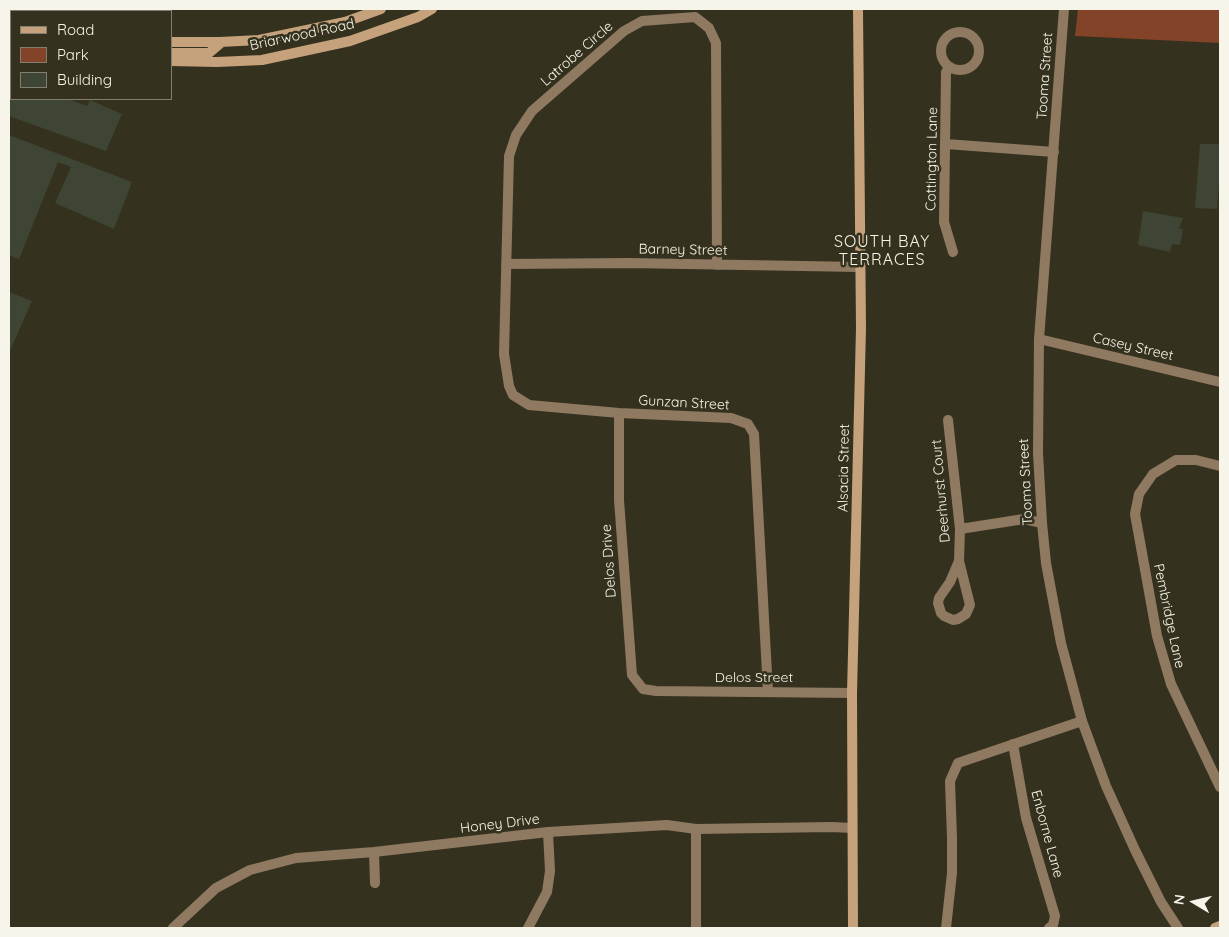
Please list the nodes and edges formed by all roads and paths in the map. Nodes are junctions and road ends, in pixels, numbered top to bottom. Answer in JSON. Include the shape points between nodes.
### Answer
{"nodes":[{"id":1,"x":381,"y":9,"type":"edge"},
{"id":2,"x":432,"y":9,"type":"edge"},
{"id":3,"x":858,"y":9,"type":"edge"},
{"id":4,"x":1064,"y":9,"type":"edge"},
{"id":5,"x":172,"y":42,"type":"edge"},
{"id":6,"x":222,"y":42,"type":"junction"},
{"id":7,"x":172,"y":54,"type":"edge"},
{"id":8,"x":172,"y":62,"type":"edge"},
{"id":9,"x":950,"y":67,"type":"dead end"},
{"id":10,"x":946,"y":144,"type":"junction"},
{"id":11,"x":1054,"y":152,"type":"junction"},
{"id":12,"x":953,"y":252,"type":"dead end"},
{"id":13,"x":506,"y":264,"type":"junction"},
{"id":14,"x":717,"y":265,"type":"junction"},
{"id":15,"x":860,"y":267,"type":"junction"},
{"id":16,"x":1039,"y":339,"type":"junction"},
{"id":17,"x":504,"y":354,"type":"joint"},
{"id":18,"x":1220,"y":382,"type":"edge"},
{"id":19,"x":619,"y":414,"type":"junction"},
{"id":20,"x":948,"y":420,"type":"dead end"},
{"id":21,"x":1220,"y":466,"type":"edge"},
{"id":22,"x":1042,"y":523,"type":"junction"},
{"id":23,"x":960,"y":529,"type":"junction"},
{"id":24,"x":959,"y":561,"type":"junction"},
{"id":25,"x":656,"y":691,"type":"joint"},
{"id":26,"x":768,"y":692,"type":"junction"},
{"id":27,"x":852,"y":693,"type":"junction"},
{"id":28,"x":1082,"y":721,"type":"junction"},
{"id":29,"x":1013,"y":744,"type":"junction"},
{"id":30,"x":1220,"y":787,"type":"edge"},
{"id":31,"x":852,"y":828,"type":"junction"},
{"id":32,"x":696,"y":830,"type":"junction"},
{"id":33,"x":548,"y":832,"type":"junction"},
{"id":34,"x":374,"y":852,"type":"junction"},
{"id":35,"x":376,"y":883,"type":"dead end"},
{"id":36,"x":1220,"y":926,"type":"edge"},
{"id":37,"x":173,"y":928,"type":"edge"},
{"id":38,"x":528,"y":928,"type":"edge"},
{"id":39,"x":696,"y":928,"type":"edge"},
{"id":40,"x":853,"y":928,"type":"edge"},
{"id":41,"x":946,"y":928,"type":"edge"},
{"id":42,"x":1049,"y":928,"type":"edge"},
{"id":43,"x":1178,"y":928,"type":"edge"},
{"id":44,"x":1216,"y":928,"type":"edge"}],
"edges":[{"from":1,"to":6,"type":"main road","name":"Briarwood Road","via":[[336,24],[259,40]]},
{"from":2,"to":8,"type":"main road","name":"Briarwood Road","via":[[350,41],[262,60]]},
{"from":3,"to":15,"type":"main road","name":"Alsacia Street"},
{"from":4,"to":11,"type":"street","name":"Tooma Street"},
{"from":5,"to":6,"type":"main road","name":"Briarwood Road"},
{"from":6,"to":7,"type":"main road","via":[[209,53]]},
{"from":9,"to":10,"type":"street","name":"Cottington Lane","via":[[946,72]]},
{"from":10,"to":11,"type":"street"},
{"from":10,"to":12,"type":"street","name":"Cottington Lane","via":[[944,222]]},
{"from":11,"to":16,"type":"street","name":"Tooma Street"},
{"from":13,"to":14,"type":"street","name":"Barney Street"},
{"from":13,"to":14,"type":"street","name":"Latrobe Circle","via":[[509,156],[516,135],[532,111],[624,31],[642,21],[695,17],[708,28],[716,43]]},
{"from":13,"to":17,"type":"street","name":"Latrobe Circle"},
{"from":14,"to":15,"type":"street","name":"Barney Street"},
{"from":15,"to":27,"type":"main road","name":"Alsacia Street"},
{"from":16,"to":18,"type":"street","name":"Casey Street"},
{"from":16,"to":22,"type":"street","name":"Tooma Street","via":[[1038,453]]},
{"from":17,"to":19,"type":"street","name":"Gunzan Street","via":[[513,395],[529,405]]},
{"from":19,"to":25,"type":"street","name":"Delos Drive","via":[[619,500],[632,675],[643,689]]},
{"from":19,"to":26,"type":"street","name":"Gunzan Street","via":[[731,418],[748,424],[754,434]]},
{"from":20,"to":23,"type":"street","name":"Deerhurst Court"},
{"from":21,"to":30,"type":"street","name":"Pembridge Lane","via":[[1196,460],[1176,460],[1153,474],[1139,494],[1135,514],[1157,636],[1171,684]]},
{"from":22,"to":23,"type":"street","via":[[1024,518]]},
{"from":22,"to":28,"type":"street","name":"Tooma Street","via":[[1059,635]]},
{"from":23,"to":24,"type":"street","name":"Deerhurst Court"},
{"from":24,"to":24,"type":"street","via":[[938,603],[944,616],[953,620],[966,614],[970,605]]},
{"from":25,"to":26,"type":"street","name":"Delos Street"},
{"from":26,"to":27,"type":"street","name":"Delos Street"},
{"from":27,"to":31,"type":"main road","name":"Alsacia Street"},
{"from":28,"to":29,"type":"street"},
{"from":28,"to":43,"type":"street","name":"Tooma Street","via":[[1134,850]]},
{"from":29,"to":41,"type":"street","via":[[958,762],[950,781],[952,864]]},
{"from":29,"to":42,"type":"street","name":"Enborne Lane","via":[[1026,818],[1055,916]]},
{"from":31,"to":32,"type":"street","name":"Honey Drive"},
{"from":31,"to":40,"type":"main road","name":"Alsacia Street"},
{"from":32,"to":33,"type":"street","name":"Honey Drive","via":[[667,825]]},
{"from":32,"to":39,"type":"street"},
{"from":33,"to":34,"type":"street","name":"Honey Drive"},
{"from":33,"to":38,"type":"street","via":[[550,871],[547,892]]},
{"from":34,"to":35,"type":"street"},
{"from":34,"to":37,"type":"street","name":"Honey Drive","via":[[296,858],[250,870],[216,888]]},
{"from":36,"to":44,"type":"main road"}]}
